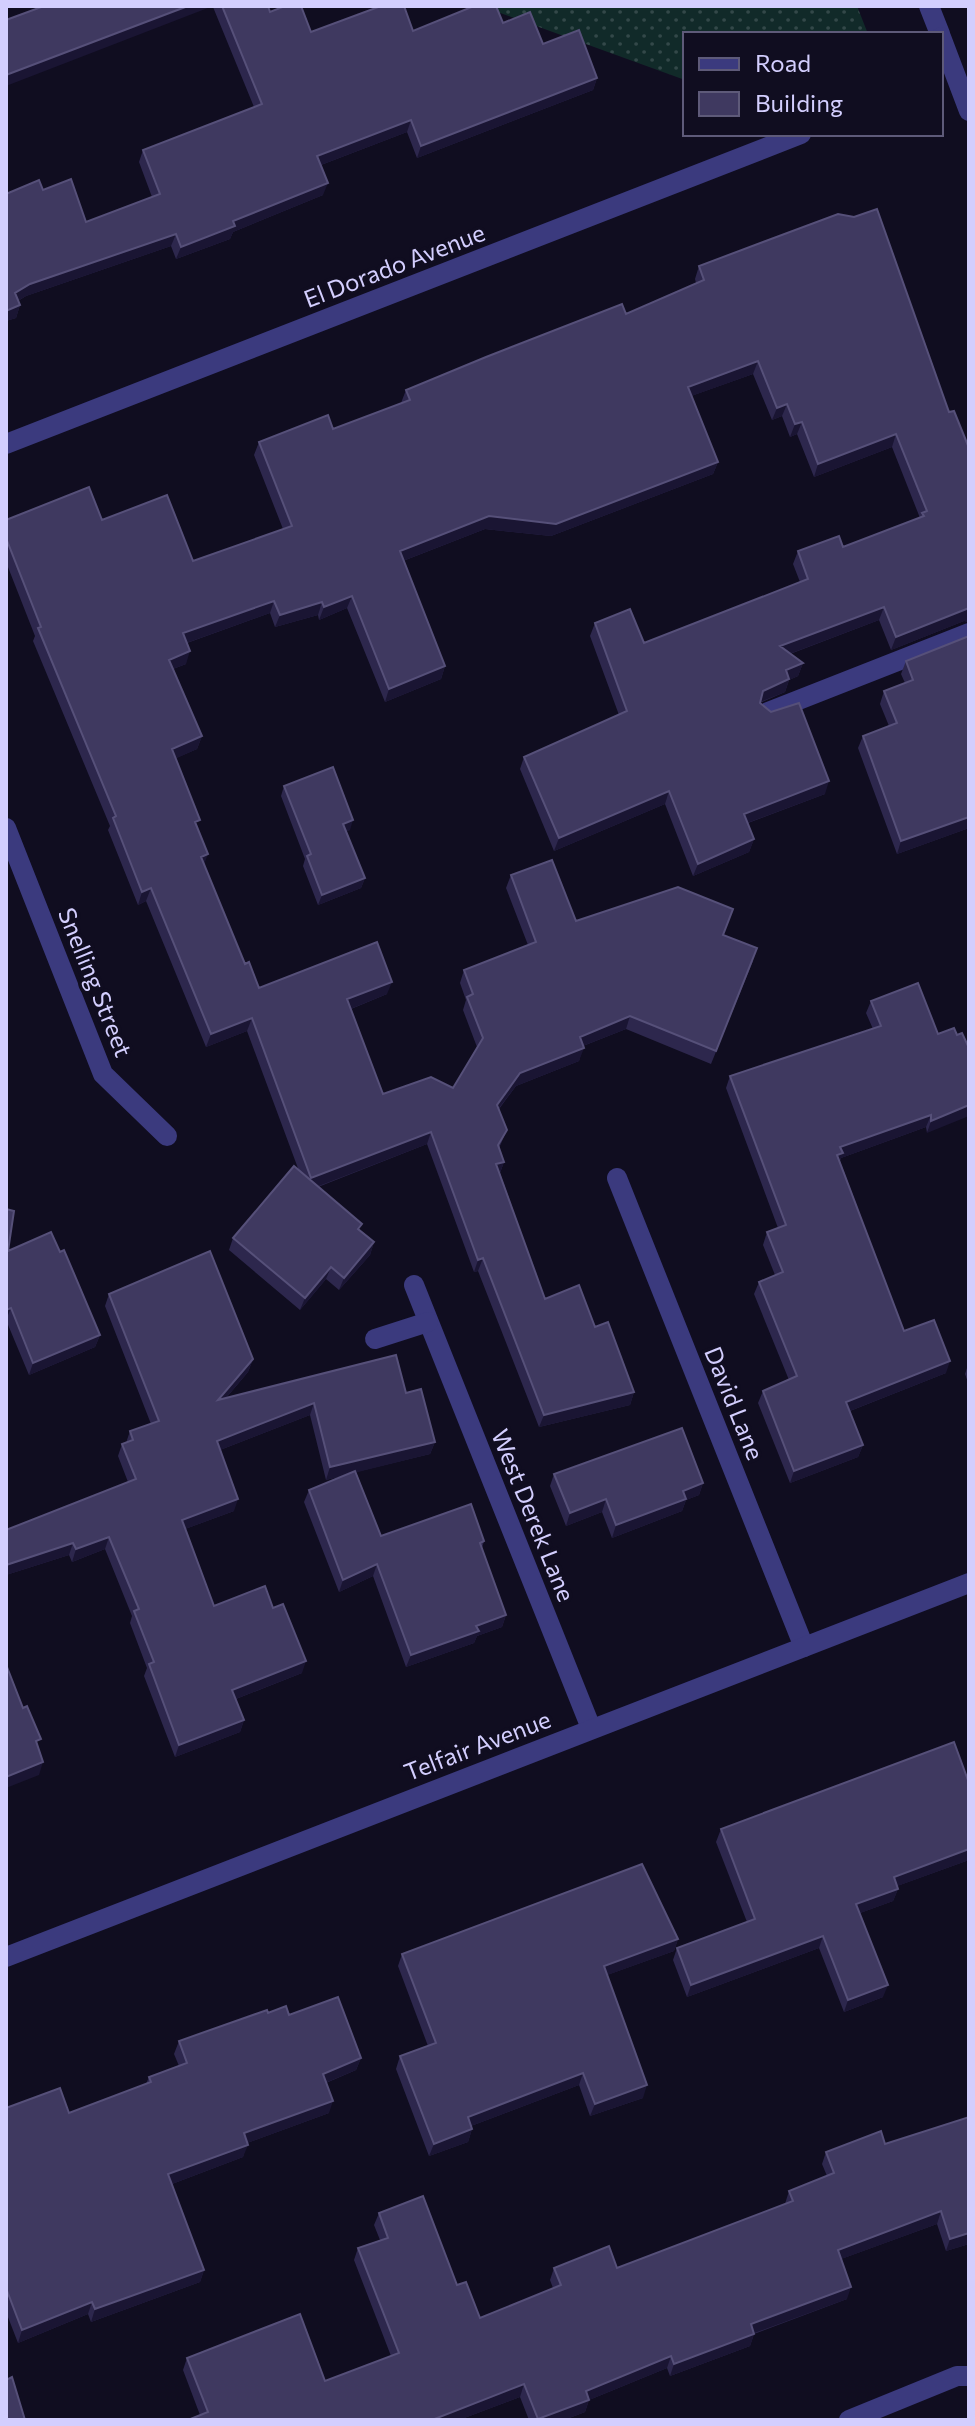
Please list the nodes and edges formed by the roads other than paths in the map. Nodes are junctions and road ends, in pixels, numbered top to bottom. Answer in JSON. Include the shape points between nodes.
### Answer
{"nodes":[{"id":1,"x":929,"y":6,"type":"edge"},
{"id":2,"x":939,"y":32,"type":"edge"},
{"id":3,"x":943,"y":51,"type":"edge"},
{"id":4,"x":948,"y":77,"type":"edge"},
{"id":5,"x":969,"y":111,"type":"edge"},
{"id":6,"x":796,"y":136,"type":"edge"},
{"id":7,"x":6,"y":444,"type":"edge"},
{"id":8,"x":969,"y":633,"type":"edge"},
{"id":9,"x":768,"y":712,"type":"edge"},
{"id":10,"x":6,"y":828,"type":"edge"},
{"id":11,"x":167,"y":1136,"type":"dead end"},
{"id":12,"x":617,"y":1178,"type":"dead end"},
{"id":13,"x":414,"y":1285,"type":"dead end"},
{"id":14,"x":428,"y":1322,"type":"junction"},
{"id":15,"x":375,"y":1339,"type":"dead end"},
{"id":16,"x":969,"y":1583,"type":"edge"},
{"id":17,"x":804,"y":1647,"type":"junction"},
{"id":18,"x":591,"y":1728,"type":"junction"},
{"id":19,"x":6,"y":1957,"type":"edge"},
{"id":20,"x":969,"y":2376,"type":"edge"},
{"id":21,"x":849,"y":2420,"type":"edge"}],
"edges":[{"from":1,"to":2,"type":"street"},
{"from":3,"to":4,"type":"street"},
{"from":4,"to":5,"type":"street"},
{"from":6,"to":7,"type":"street","name":"El Dorado Avenue"},
{"from":8,"to":9,"type":"street"},
{"from":10,"to":11,"type":"street","name":"Snelling Street","via":[[103,1074]]},
{"from":12,"to":17,"type":"street","name":"David Lane"},
{"from":13,"to":14,"type":"street","name":"West Derek Lane"},
{"from":14,"to":15,"type":"street"},
{"from":14,"to":18,"type":"street","name":"West Derek Lane"},
{"from":16,"to":17,"type":"street","name":"Telfair Avenue"},
{"from":17,"to":18,"type":"street","name":"Telfair Avenue"},
{"from":18,"to":19,"type":"street","name":"Telfair Avenue"},
{"from":20,"to":21,"type":"street","via":[[957,2376]]}]}
